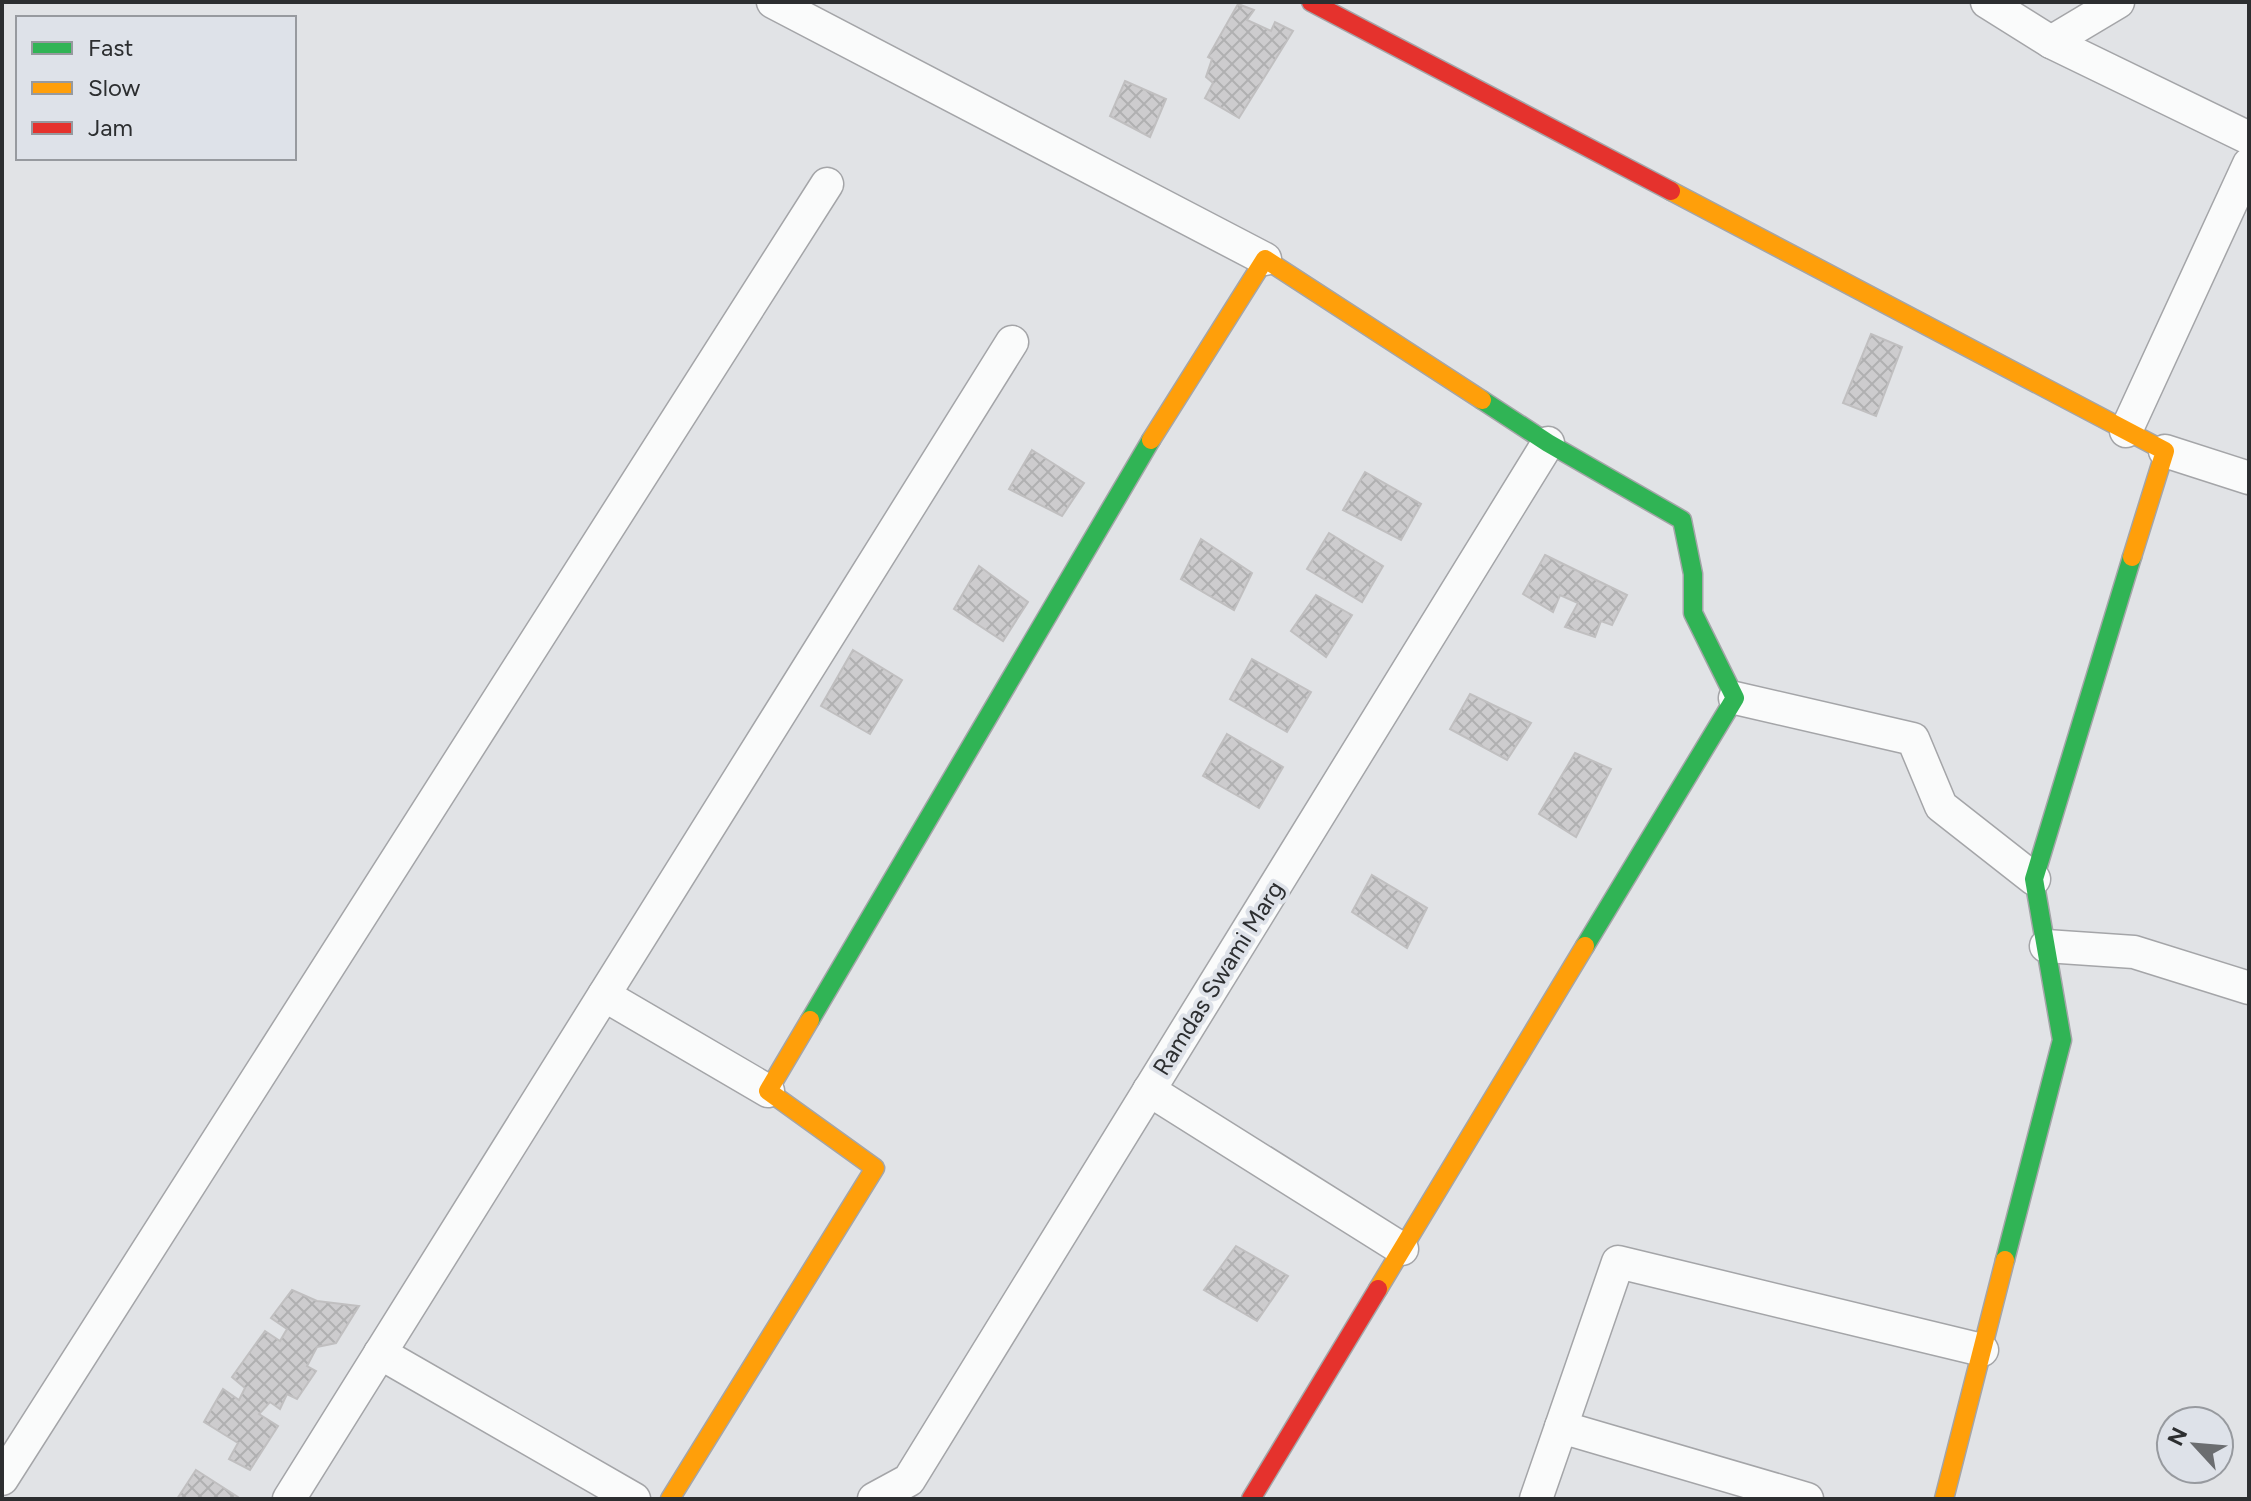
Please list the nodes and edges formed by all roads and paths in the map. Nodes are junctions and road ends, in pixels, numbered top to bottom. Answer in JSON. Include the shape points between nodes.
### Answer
{"nodes":[{"id":1,"x":773,"y":2,"type":"edge"},
{"id":2,"x":1311,"y":2,"type":"edge"},
{"id":3,"x":1987,"y":2,"type":"edge"},
{"id":4,"x":2118,"y":2,"type":"edge"},
{"id":5,"x":2051,"y":42,"type":"junction"},
{"id":6,"x":2249,"y":138,"type":"edge"},
{"id":7,"x":2249,"y":164,"type":"edge"},
{"id":8,"x":827,"y":184,"type":"dead end"},
{"id":9,"x":1265,"y":259,"type":"junction"},
{"id":10,"x":1012,"y":342,"type":"dead end"},
{"id":11,"x":2126,"y":431,"type":"junction"},
{"id":12,"x":1548,"y":443,"type":"junction"},
{"id":13,"x":2165,"y":451,"type":"junction"},
{"id":14,"x":2249,"y":478,"type":"edge"},
{"id":15,"x":1735,"y":698,"type":"junction"},
{"id":16,"x":2034,"y":879,"type":"junction"},
{"id":17,"x":2046,"y":946,"type":"junction"},
{"id":18,"x":2249,"y":988,"type":"edge"},
{"id":19,"x":604,"y":995,"type":"junction"},
{"id":20,"x":1149,"y":1090,"type":"junction"},
{"id":21,"x":768,"y":1091,"type":"junction"},
{"id":22,"x":1402,"y":1249,"type":"junction"},
{"id":23,"x":1982,"y":1350,"type":"junction"},
{"id":24,"x":380,"y":1353,"type":"junction"},
{"id":25,"x":1561,"y":1427,"type":"junction"},
{"id":26,"x":2,"y":1479,"type":"edge"},
{"id":27,"x":289,"y":1499,"type":"edge"},
{"id":28,"x":634,"y":1499,"type":"edge"},
{"id":29,"x":670,"y":1499,"type":"edge"},
{"id":30,"x":874,"y":1499,"type":"edge"},
{"id":31,"x":1251,"y":1499,"type":"edge"},
{"id":32,"x":1536,"y":1499,"type":"edge"},
{"id":33,"x":1807,"y":1499,"type":"edge"},
{"id":34,"x":1944,"y":1499,"type":"edge"}],
"edges":[{"from":1,"to":9,"type":"street"},
{"from":2,"to":11,"type":"street"},
{"from":3,"to":5,"type":"street"},
{"from":4,"to":5,"type":"street"},
{"from":5,"to":6,"type":"street"},
{"from":7,"to":11,"type":"street"},
{"from":8,"to":26,"type":"street"},
{"from":9,"to":12,"type":"street"},
{"from":9,"to":21,"type":"street","via":[[1156,432]]},
{"from":10,"to":19,"type":"street"},
{"from":11,"to":13,"type":"street"},
{"from":12,"to":15,"type":"street","via":[[1682,520],[1693,574],[1693,613]]},
{"from":12,"to":20,"type":"street","name":"Ramdas Swami Marg"},
{"from":13,"to":14,"type":"street"},
{"from":13,"to":16,"type":"street"},
{"from":15,"to":16,"type":"street","via":[[1913,739],[1941,806]]},
{"from":15,"to":22,"type":"street"},
{"from":16,"to":17,"type":"street"},
{"from":17,"to":18,"type":"street","via":[[2134,952]]},
{"from":17,"to":23,"type":"street","via":[[2062,1040]]},
{"from":19,"to":21,"type":"street"},
{"from":19,"to":24,"type":"street"},
{"from":20,"to":22,"type":"street"},
{"from":20,"to":30,"type":"street","name":"Ramdas Swami Marg","via":[[909,1480]]},
{"from":21,"to":29,"type":"street","via":[[875,1168]]},
{"from":22,"to":31,"type":"street"},
{"from":23,"to":25,"type":"street","via":[[1618,1262]]},
{"from":23,"to":34,"type":"street"},
{"from":24,"to":27,"type":"street"},
{"from":24,"to":28,"type":"street"},
{"from":25,"to":32,"type":"street"},
{"from":25,"to":33,"type":"street"}]}
